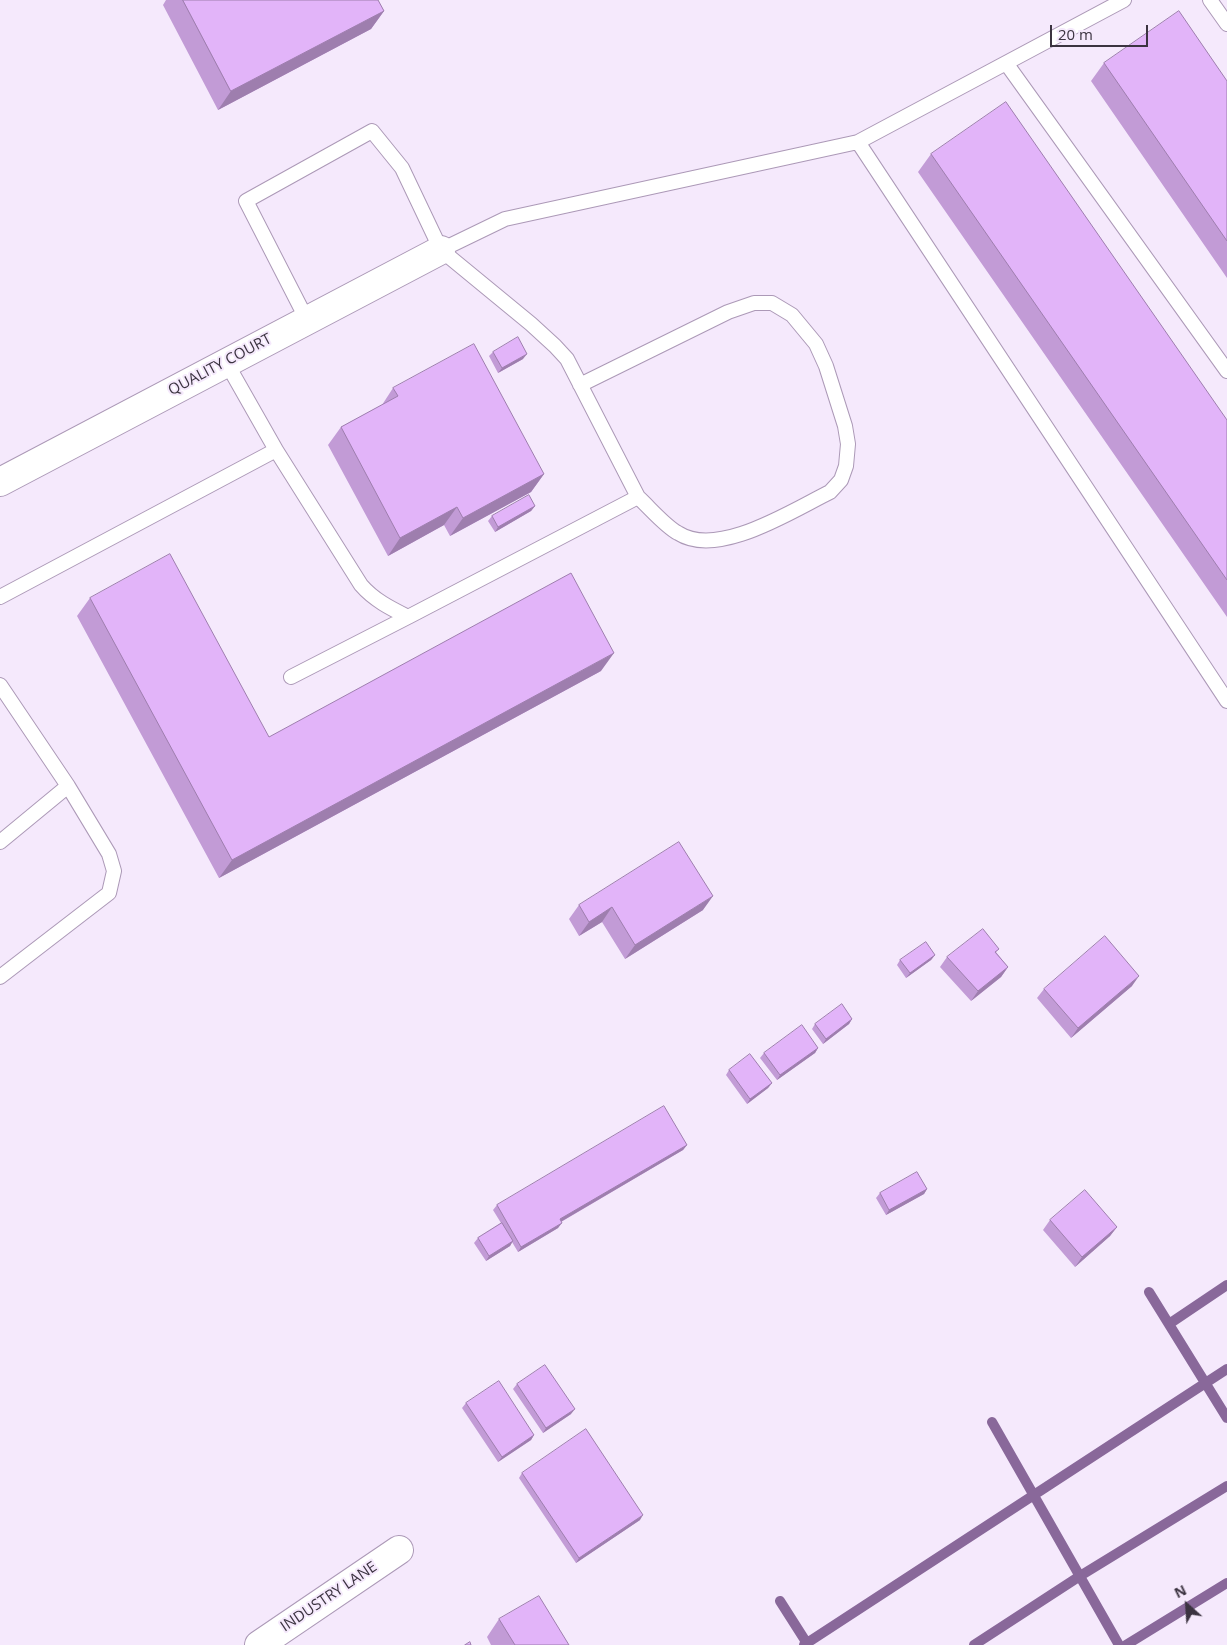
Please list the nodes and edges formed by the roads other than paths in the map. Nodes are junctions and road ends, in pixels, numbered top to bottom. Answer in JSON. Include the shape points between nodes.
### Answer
{"nodes":[{"id":1,"x":1124,"y":0,"type":"edge"},
{"id":2,"x":1210,"y":0,"type":"edge"},
{"id":3,"x":1227,"y":24,"type":"edge"},
{"id":4,"x":1006,"y":63,"type":"junction"},
{"id":5,"x":858,"y":142,"type":"junction"},
{"id":6,"x":441,"y":250,"type":"junction"},
{"id":7,"x":307,"y":320,"type":"junction"},
{"id":8,"x":226,"y":362,"type":"junction"},
{"id":9,"x":1227,"y":371,"type":"edge"},
{"id":10,"x":580,"y":385,"type":"junction"},
{"id":11,"x":276,"y":450,"type":"junction"},
{"id":12,"x":0,"y":482,"type":"edge"},
{"id":13,"x":638,"y":497,"type":"junction"},
{"id":14,"x":0,"y":597,"type":"edge"},
{"id":15,"x":408,"y":617,"type":"junction"},
{"id":16,"x":291,"y":677,"type":"dead end"},
{"id":17,"x":0,"y":686,"type":"edge"},
{"id":18,"x":1227,"y":701,"type":"edge"},
{"id":19,"x":68,"y":786,"type":"junction"},
{"id":20,"x":0,"y":842,"type":"edge"},
{"id":21,"x":0,"y":977,"type":"edge"},
{"id":22,"x":399,"y":1550,"type":"dead end"},
{"id":23,"x":259,"y":1645,"type":"edge"}],
"edges":[{"from":1,"to":4,"type":"lane"},
{"from":2,"to":3,"type":"lane"},
{"from":4,"to":5,"type":"lane"},
{"from":4,"to":9,"type":"lane"},
{"from":5,"to":6,"type":"lane","via":[[505,219]]},
{"from":5,"to":18,"type":"lane"},
{"from":6,"to":7,"type":"street","name":"QUALITY COURT"},
{"from":6,"to":7,"type":"lane","via":[[402,168],[372,131],[246,201]]},
{"from":6,"to":10,"type":"lane","via":[[555,346],[567,359]]},
{"from":7,"to":8,"type":"street","name":"QUALITY COURT"},
{"from":8,"to":11,"type":"lane"},
{"from":8,"to":12,"type":"street","name":"QUALITY COURT"},
{"from":10,"to":13,"type":"lane"},
{"from":10,"to":13,"type":"lane","via":[[754,302],[772,303],[792,315],[816,344],[826,366],[848,444],[841,480],[830,492],[743,535],[715,541],[678,534]]},
{"from":11,"to":14,"type":"lane"},
{"from":11,"to":15,"type":"lane","via":[[361,585],[382,604]]},
{"from":13,"to":15,"type":"lane"},
{"from":15,"to":16,"type":"lane"},
{"from":17,"to":19,"type":"lane"},
{"from":19,"to":20,"type":"lane"},
{"from":19,"to":21,"type":"lane","via":[[109,854],[114,871],[109,893]]},
{"from":22,"to":23,"type":"street","name":"INDUSTRY LANE"}]}
